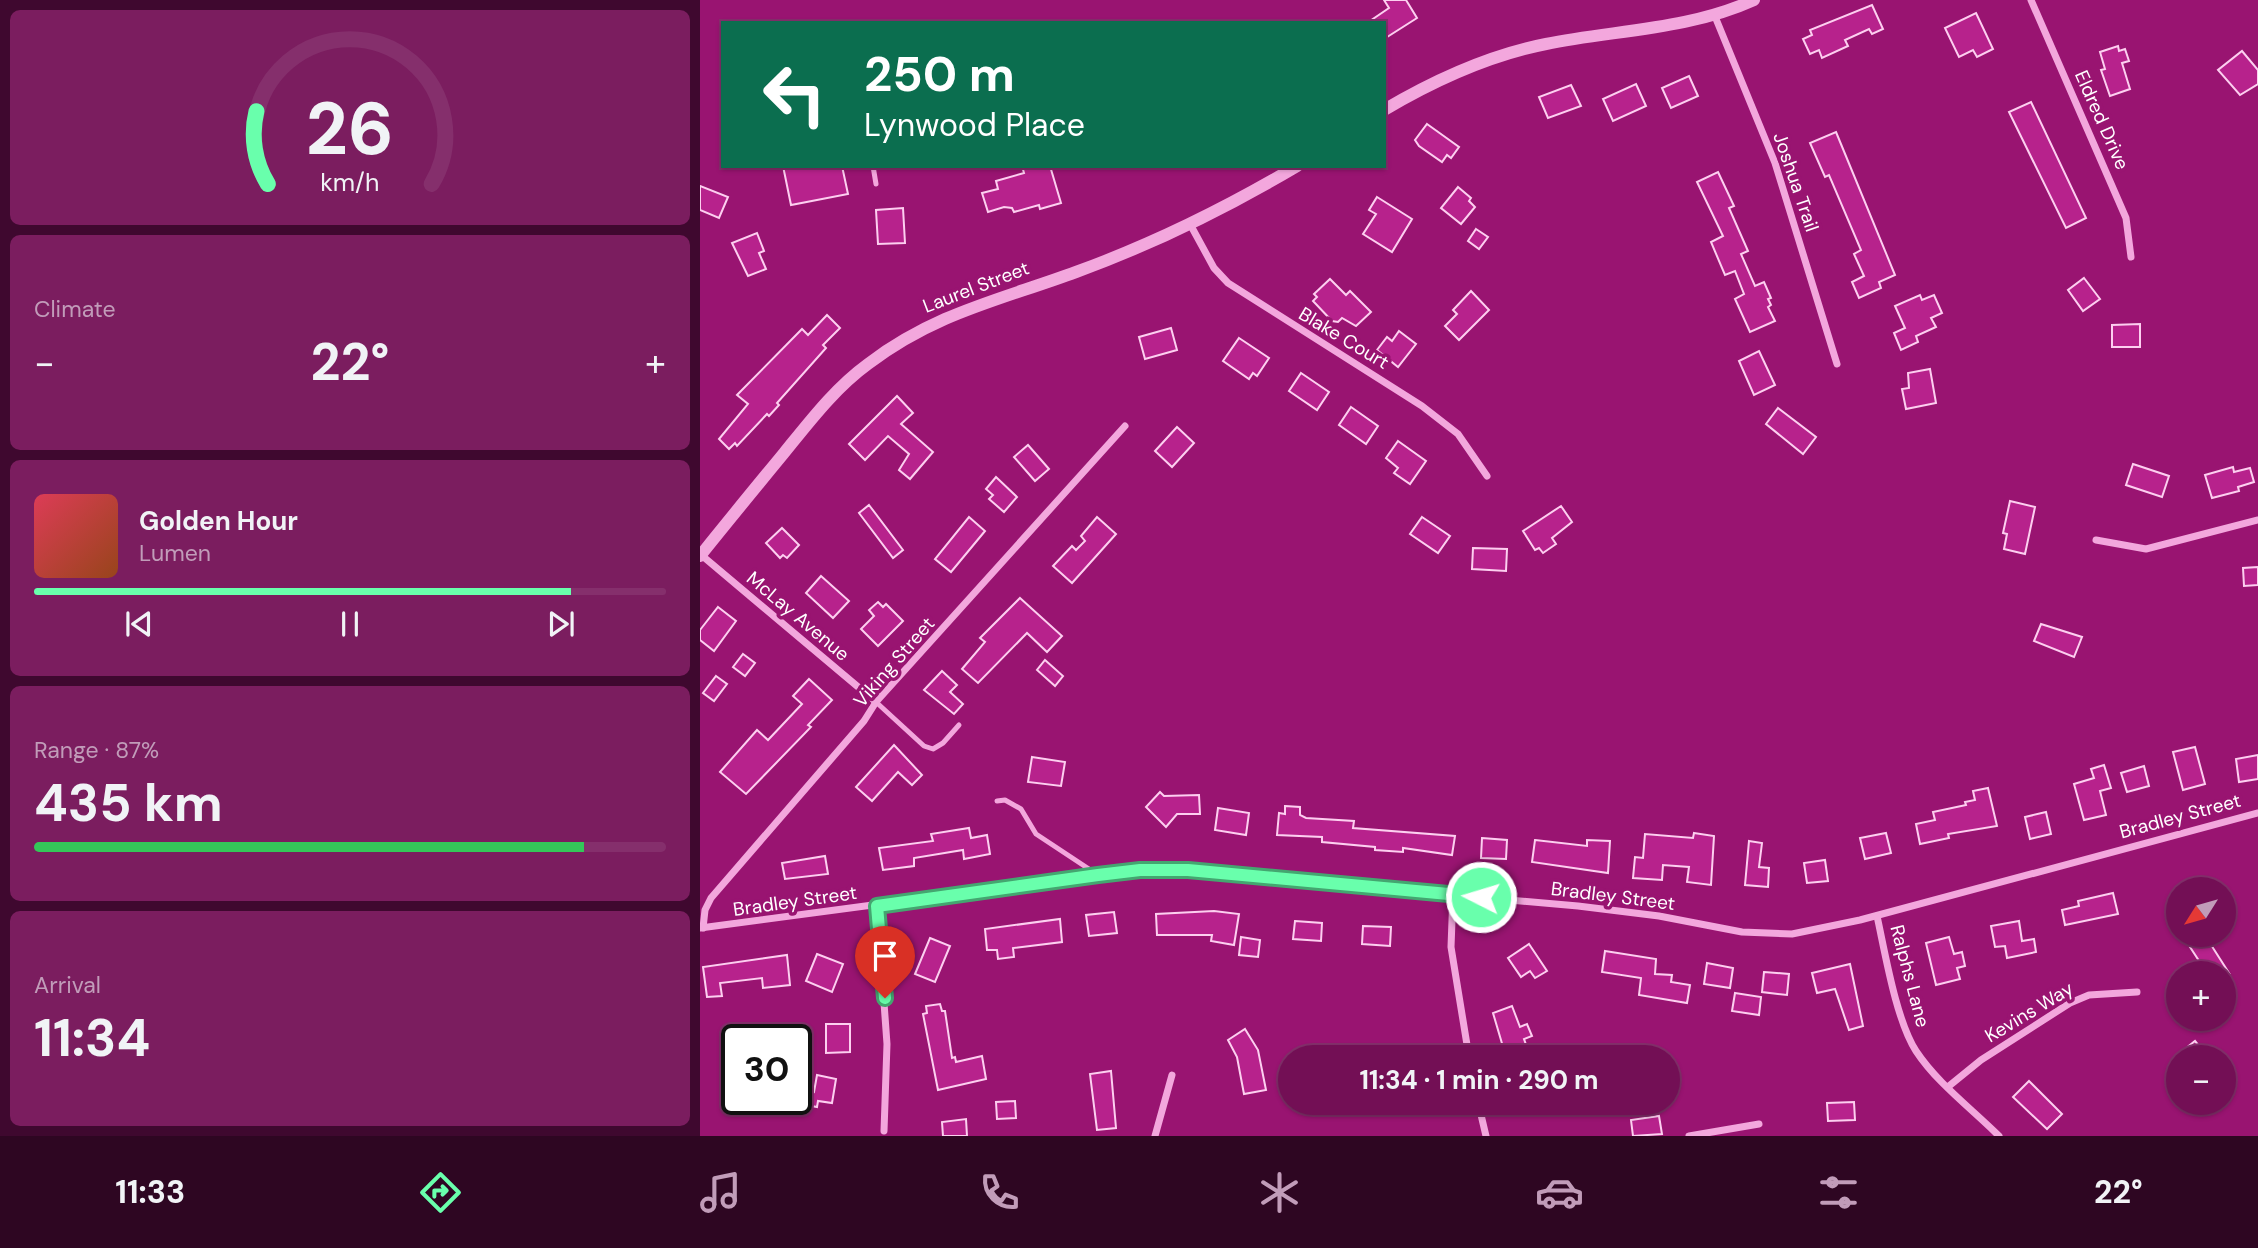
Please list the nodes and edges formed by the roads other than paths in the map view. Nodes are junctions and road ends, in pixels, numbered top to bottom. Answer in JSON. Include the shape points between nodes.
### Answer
{"nodes":[{"id":1,"x":1754,"y":0,"type":"edge"},
{"id":2,"x":2031,"y":0,"type":"edge"},
{"id":3,"x":1714,"y":15,"type":"junction"},
{"id":4,"x":1386,"y":109,"type":"edge"},
{"id":5,"x":873,"y":168,"type":"edge"},
{"id":6,"x":1293,"y":168,"type":"edge"},
{"id":7,"x":876,"y":184,"type":"dead end"},
{"id":8,"x":1190,"y":224,"type":"junction"},
{"id":9,"x":2131,"y":257,"type":"dead end"},
{"id":10,"x":1837,"y":364,"type":"dead end"},
{"id":11,"x":1125,"y":426,"type":"dead end"},
{"id":12,"x":1487,"y":476,"type":"dead end"},
{"id":13,"x":2258,"y":520,"type":"edge"},
{"id":14,"x":2096,"y":540,"type":"dead end"},
{"id":15,"x":700,"y":555,"type":"edge"},
{"id":16,"x":876,"y":702,"type":"junction"},
{"id":17,"x":959,"y":725,"type":"dead end"},
{"id":18,"x":997,"y":802,"type":"dead end"},
{"id":19,"x":2258,"y":813,"type":"edge"},
{"id":20,"x":1098,"y":875,"type":"junction"},
{"id":21,"x":1453,"y":894,"type":"junction"},
{"id":22,"x":877,"y":906,"type":"junction"},
{"id":23,"x":1877,"y":915,"type":"junction"},
{"id":24,"x":701,"y":928,"type":"edge"},
{"id":25,"x":2137,"y":992,"type":"dead end"},
{"id":26,"x":1467,"y":1045,"type":"edge"},
{"id":27,"x":1172,"y":1075,"type":"dead end"},
{"id":28,"x":1949,"y":1086,"type":"junction"},
{"id":29,"x":1481,"y":1115,"type":"edge"},
{"id":30,"x":1759,"y":1124,"type":"dead end"},
{"id":31,"x":884,"y":1131,"type":"dead end"},
{"id":32,"x":1156,"y":1136,"type":"edge"},
{"id":33,"x":1486,"y":1136,"type":"edge"},
{"id":34,"x":1689,"y":1136,"type":"edge"},
{"id":35,"x":1999,"y":1136,"type":"edge"}],
"edges":[{"from":1,"to":3,"type":"street"},
{"from":2,"to":9,"type":"street","name":"Eldred Drive","via":[[2126,218]]},
{"from":3,"to":4,"type":"street","via":[[1514,51]]},
{"from":3,"to":10,"type":"street","name":"Joshua Trail","via":[[1775,163]]},
{"from":5,"to":7,"type":"lane"},
{"from":6,"to":8,"type":"street","name":"Laurel Street"},
{"from":8,"to":12,"type":"street","name":"Blake Court","via":[[1214,268],[1228,283],[1422,406],[1458,435]]},
{"from":8,"to":15,"type":"street","name":"Laurel Street","via":[[1074,273],[946,316],[885,351],[832,396]]},
{"from":11,"to":16,"type":"street","name":"Viking Street"},
{"from":13,"to":14,"type":"street","via":[[2146,549]]},
{"from":15,"to":16,"type":"street","name":"McLay Avenue"},
{"from":16,"to":17,"type":"lane","via":[[933,749]]},
{"from":16,"to":24,"type":"street","name":"Viking Street","via":[[711,898]]},
{"from":18,"to":20,"type":"lane","via":[[1005,800],[1021,809],[1036,834]]},
{"from":19,"to":23,"type":"street","name":"Bradley Street"},
{"from":20,"to":21,"type":"street","name":"Bradley Street","via":[[1188,870]]},
{"from":20,"to":22,"type":"street","name":"Bradley Street"},
{"from":21,"to":23,"type":"street","name":"Bradley Street","via":[[1622,911],[1765,934],[1817,931]]},
{"from":21,"to":26,"type":"street","via":[[1451,947]]},
{"from":22,"to":24,"type":"street","name":"Bradley Street"},
{"from":22,"to":31,"type":"street","via":[[887,1044]]},
{"from":23,"to":28,"type":"street","name":"Ralphs Lane","via":[[1914,1048]]},
{"from":25,"to":28,"type":"street","name":"Kevins Way","via":[[2089,995],[2070,1003]]},
{"from":27,"to":32,"type":"street"},
{"from":28,"to":35,"type":"street","name":"Ralphs Lane"},
{"from":29,"to":33,"type":"street"},
{"from":30,"to":34,"type":"street"}]}
